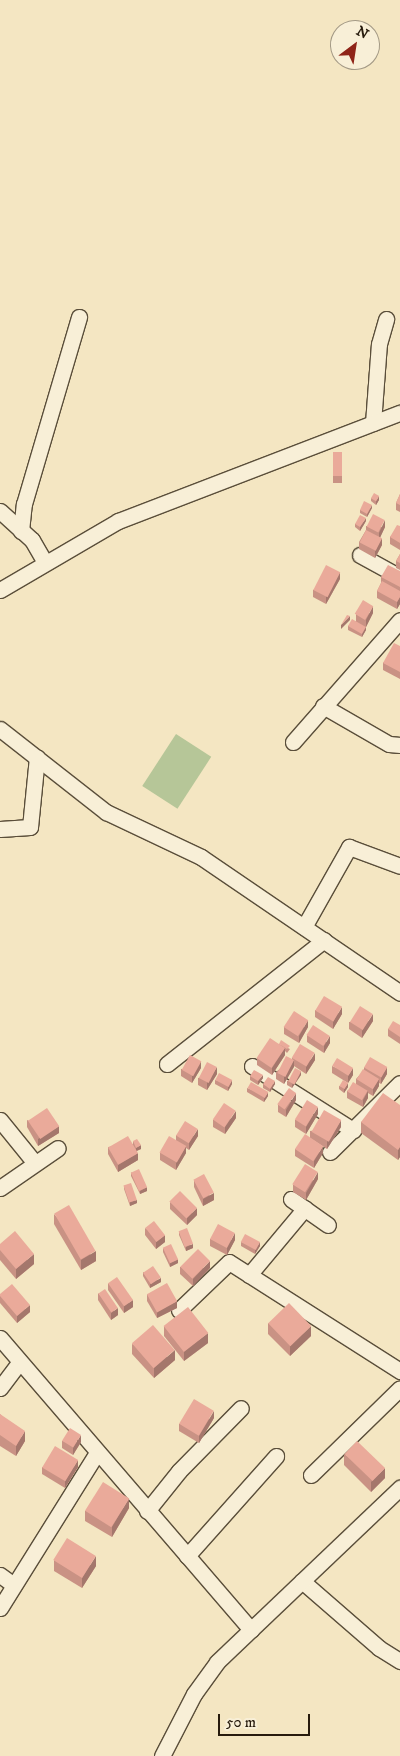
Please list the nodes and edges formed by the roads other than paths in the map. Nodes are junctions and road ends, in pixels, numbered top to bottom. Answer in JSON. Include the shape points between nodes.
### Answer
{"nodes":[{"id":1,"x":79,"y":318,"type":"dead end"},
{"id":2,"x":386,"y":319,"type":"dead end"},
{"id":3,"x":400,"y":412,"type":"edge"},
{"id":4,"x":374,"y":423,"type":"junction"},
{"id":5,"x":0,"y":511,"type":"edge"},
{"id":6,"x":22,"y":531,"type":"junction"},
{"id":7,"x":360,"y":555,"type":"dead end"},
{"id":8,"x":44,"y":561,"type":"junction"},
{"id":9,"x":400,"y":576,"type":"edge"},
{"id":10,"x":0,"y":590,"type":"edge"},
{"id":11,"x":398,"y":629,"type":"edge"},
{"id":12,"x":323,"y":706,"type":"junction"},
{"id":13,"x":0,"y":730,"type":"edge"},
{"id":14,"x":293,"y":742,"type":"dead end"},
{"id":15,"x":400,"y":745,"type":"edge"},
{"id":16,"x":37,"y":757,"type":"junction"},
{"id":17,"x":0,"y":829,"type":"edge"},
{"id":18,"x":400,"y":866,"type":"edge"},
{"id":19,"x":304,"y":927,"type":"junction"},
{"id":20,"x":324,"y":940,"type":"junction"},
{"id":21,"x":400,"y":993,"type":"edge"},
{"id":22,"x":167,"y":1064,"type":"dead end"},
{"id":23,"x":252,"y":1066,"type":"dead end"},
{"id":24,"x":400,"y":1083,"type":"edge"},
{"id":25,"x":0,"y":1120,"type":"edge"},
{"id":26,"x":353,"y":1130,"type":"junction"},
{"id":27,"x":58,"y":1148,"type":"dead end"},
{"id":28,"x":330,"y":1152,"type":"dead end"},
{"id":29,"x":35,"y":1163,"type":"junction"},
{"id":30,"x":0,"y":1188,"type":"edge"},
{"id":31,"x":291,"y":1199,"type":"dead end"},
{"id":32,"x":305,"y":1208,"type":"junction"},
{"id":33,"x":328,"y":1225,"type":"dead end"},
{"id":34,"x":249,"y":1274,"type":"junction"},
{"id":35,"x":179,"y":1310,"type":"dead end"},
{"id":36,"x":0,"y":1338,"type":"edge"},
{"id":37,"x":19,"y":1363,"type":"junction"},
{"id":38,"x":400,"y":1371,"type":"edge"},
{"id":39,"x":0,"y":1388,"type":"edge"},
{"id":40,"x":400,"y":1388,"type":"edge"},
{"id":41,"x":241,"y":1408,"type":"dead end"},
{"id":42,"x":97,"y":1453,"type":"junction"},
{"id":43,"x":276,"y":1456,"type":"dead end"},
{"id":44,"x":310,"y":1475,"type":"dead end"},
{"id":45,"x":400,"y":1488,"type":"edge"},
{"id":46,"x":147,"y":1511,"type":"junction"},
{"id":47,"x":187,"y":1556,"type":"junction"},
{"id":48,"x":0,"y":1576,"type":"edge"},
{"id":49,"x":302,"y":1580,"type":"junction"},
{"id":50,"x":14,"y":1585,"type":"junction"},
{"id":51,"x":0,"y":1608,"type":"edge"},
{"id":52,"x":251,"y":1630,"type":"junction"},
{"id":53,"x":400,"y":1661,"type":"edge"},
{"id":54,"x":162,"y":1756,"type":"edge"}],
"edges":[{"from":1,"to":6,"type":"street","via":[[24,504]]},
{"from":2,"to":4,"type":"street","via":[[379,344]]},
{"from":3,"to":4,"type":"street"},
{"from":4,"to":8,"type":"street","via":[[118,521]]},
{"from":5,"to":6,"type":"street"},
{"from":6,"to":8,"type":"street"},
{"from":7,"to":9,"type":"street"},
{"from":8,"to":10,"type":"street"},
{"from":11,"to":12,"type":"street","via":[[371,648]]},
{"from":12,"to":14,"type":"street"},
{"from":12,"to":15,"type":"street","via":[[389,744]]},
{"from":13,"to":16,"type":"street"},
{"from":16,"to":17,"type":"street","via":[[30,827]]},
{"from":16,"to":19,"type":"street","via":[[106,812],[201,857]]},
{"from":18,"to":19,"type":"street","via":[[349,847]]},
{"from":19,"to":20,"type":"street"},
{"from":20,"to":21,"type":"street"},
{"from":20,"to":22,"type":"street"},
{"from":23,"to":26,"type":"street"},
{"from":24,"to":26,"type":"street"},
{"from":25,"to":29,"type":"street"},
{"from":26,"to":28,"type":"street"},
{"from":27,"to":29,"type":"street"},
{"from":29,"to":30,"type":"street"},
{"from":31,"to":32,"type":"street"},
{"from":32,"to":33,"type":"street"},
{"from":32,"to":34,"type":"street"},
{"from":34,"to":35,"type":"street","via":[[229,1262]]},
{"from":34,"to":38,"type":"street"},
{"from":36,"to":37,"type":"street"},
{"from":37,"to":39,"type":"street"},
{"from":37,"to":42,"type":"street"},
{"from":40,"to":44,"type":"street"},
{"from":41,"to":46,"type":"street","via":[[179,1471]]},
{"from":42,"to":46,"type":"street"},
{"from":42,"to":50,"type":"street"},
{"from":43,"to":47,"type":"street"},
{"from":45,"to":49,"type":"street"},
{"from":46,"to":47,"type":"street"},
{"from":47,"to":52,"type":"street"},
{"from":48,"to":50,"type":"street"},
{"from":49,"to":52,"type":"street"},
{"from":49,"to":53,"type":"street","via":[[379,1648]]},
{"from":50,"to":51,"type":"street"},
{"from":52,"to":54,"type":"street","via":[[217,1662],[194,1694]]}]}
